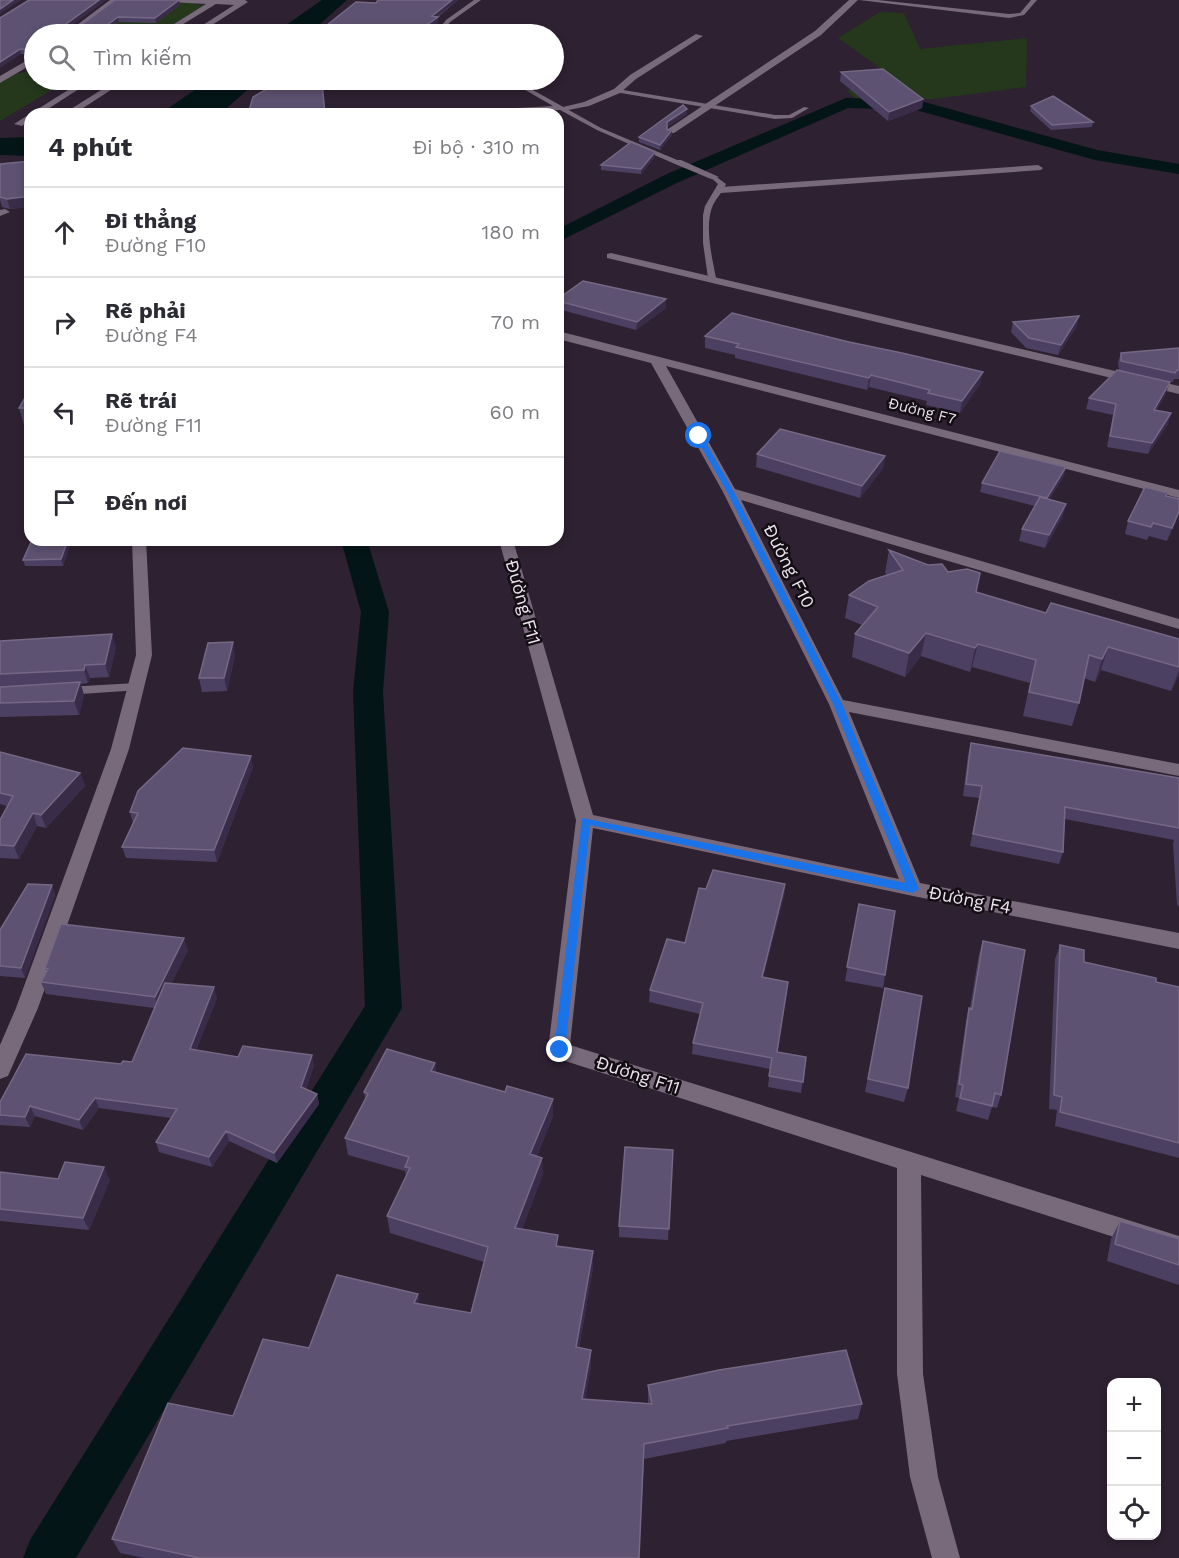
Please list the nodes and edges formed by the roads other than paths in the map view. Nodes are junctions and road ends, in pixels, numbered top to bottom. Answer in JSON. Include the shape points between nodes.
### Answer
{"nodes":[{"id":1,"x":115,"y":0,"type":"edge"},
{"id":2,"x":170,"y":0,"type":"edge"},
{"id":3,"x":478,"y":0,"type":"edge"},
{"id":4,"x":854,"y":0,"type":"edge"},
{"id":5,"x":862,"y":0,"type":"edge"},
{"id":6,"x":937,"y":0,"type":"edge"},
{"id":7,"x":1034,"y":0,"type":"edge"},
{"id":8,"x":216,"y":1,"type":"edge"},
{"id":9,"x":244,"y":2,"type":"edge"},
{"id":10,"x":930,"y":7,"type":"junction"},
{"id":11,"x":83,"y":24,"type":"edge"},
{"id":12,"x":178,"y":24,"type":"edge"},
{"id":13,"x":209,"y":24,"type":"edge"},
{"id":14,"x":446,"y":24,"type":"edge"},
{"id":15,"x":699,"y":36,"type":"dead end"},
{"id":16,"x":9,"y":66,"type":"edge"},
{"id":17,"x":24,"y":67,"type":"edge"},
{"id":18,"x":24,"y":70,"type":"edge"},
{"id":19,"x":0,"y":80,"type":"edge"},
{"id":20,"x":74,"y":90,"type":"edge"},
{"id":21,"x":106,"y":90,"type":"edge"},
{"id":22,"x":530,"y":90,"type":"edge"},
{"id":23,"x":617,"y":91,"type":"junction"},
{"id":24,"x":710,"y":106,"type":"junction"},
{"id":25,"x":44,"y":108,"type":"edge"},
{"id":26,"x":78,"y":108,"type":"edge"},
{"id":27,"x":563,"y":108,"type":"joint"},
{"id":28,"x":806,"y":108,"type":"dead end"},
{"id":29,"x":564,"y":109,"type":"edge"},
{"id":30,"x":24,"y":121,"type":"edge"},
{"id":31,"x":19,"y":124,"type":"dead end"},
{"id":32,"x":671,"y":131,"type":"edge"},
{"id":33,"x":678,"y":162,"type":"joint"},
{"id":34,"x":1038,"y":168,"type":"dead end"},
{"id":35,"x":714,"y":177,"type":"joint"},
{"id":36,"x":721,"y":190,"type":"junction"},
{"id":37,"x":611,"y":256,"type":"dead end"},
{"id":38,"x":712,"y":278,"type":"junction"},
{"id":39,"x":564,"y":337,"type":"edge"},
{"id":40,"x":656,"y":360,"type":"junction"},
{"id":41,"x":1179,"y":390,"type":"edge"},
{"id":42,"x":730,"y":492,"type":"junction"},
{"id":43,"x":1179,"y":495,"type":"edge"},
{"id":44,"x":139,"y":546,"type":"edge"},
{"id":45,"x":508,"y":546,"type":"edge"},
{"id":46,"x":1179,"y":624,"type":"edge"},
{"id":47,"x":136,"y":687,"type":"junction"},
{"id":48,"x":57,"y":691,"type":"edge"},
{"id":49,"x":837,"y":704,"type":"junction"},
{"id":50,"x":1179,"y":770,"type":"edge"},
{"id":51,"x":585,"y":820,"type":"junction"},
{"id":52,"x":913,"y":889,"type":"junction"},
{"id":53,"x":1179,"y":941,"type":"edge"},
{"id":54,"x":0,"y":1070,"type":"edge"},
{"id":55,"x":909,"y":1161,"type":"junction"},
{"id":56,"x":1179,"y":1247,"type":"edge"},
{"id":57,"x":946,"y":1558,"type":"edge"}],
"edges":[{"from":1,"to":11,"type":"street"},
{"from":2,"to":8,"type":"street"},
{"from":3,"to":14,"type":"lane"},
{"from":4,"to":24,"type":"street","via":[[818,33]]},
{"from":5,"to":10,"type":"lane"},
{"from":6,"to":10,"type":"lane"},
{"from":7,"to":10,"type":"lane","via":[[1022,14],[1010,16]]},
{"from":8,"to":9,"type":"street"},
{"from":8,"to":12,"type":"street"},
{"from":9,"to":13,"type":"street"},
{"from":15,"to":23,"type":"street"},
{"from":16,"to":17,"type":"street"},
{"from":18,"to":19,"type":"street"},
{"from":20,"to":25,"type":"street"},
{"from":21,"to":26,"type":"street"},
{"from":22,"to":27,"type":"lane"},
{"from":23,"to":24,"type":"lane"},
{"from":23,"to":27,"type":"street","via":[[586,104]]},
{"from":24,"to":28,"type":"lane","via":[[782,118]]},
{"from":24,"to":32,"type":"street"},
{"from":29,"to":33,"type":"lane","via":[[599,129]]},
{"from":30,"to":31,"type":"street"},
{"from":33,"to":35,"type":"street"},
{"from":34,"to":36,"type":"street"},
{"from":35,"to":36,"type":"lane","via":[[722,184]]},
{"from":36,"to":38,"type":"lane","via":[[708,209]]},
{"from":37,"to":38,"type":"street"},
{"from":38,"to":41,"type":"street"},
{"from":39,"to":40,"type":"street"},
{"from":40,"to":42,"type":"street","name":"Đường F10"},
{"from":40,"to":43,"type":"street","name":"Đường F7"},
{"from":42,"to":46,"type":"street"},
{"from":42,"to":49,"type":"street","name":"Đường F10"},
{"from":44,"to":47,"type":"street","via":[[144,655]]},
{"from":45,"to":51,"type":"street","name":"Đường F11"},
{"from":47,"to":48,"type":"lane"},
{"from":47,"to":54,"type":"street","via":[[120,749],[27,1008]]},
{"from":49,"to":50,"type":"street"},
{"from":49,"to":52,"type":"street","name":"Đường F10"},
{"from":51,"to":52,"type":"street","name":"Đường F4"},
{"from":51,"to":55,"type":"street","name":"Đường F11","via":[[560,1050]]},
{"from":52,"to":53,"type":"street","name":"Đường F4"},
{"from":55,"to":56,"type":"street","name":"Đường F11"},
{"from":55,"to":57,"type":"street","via":[[910,1374],[924,1477]]}]}
